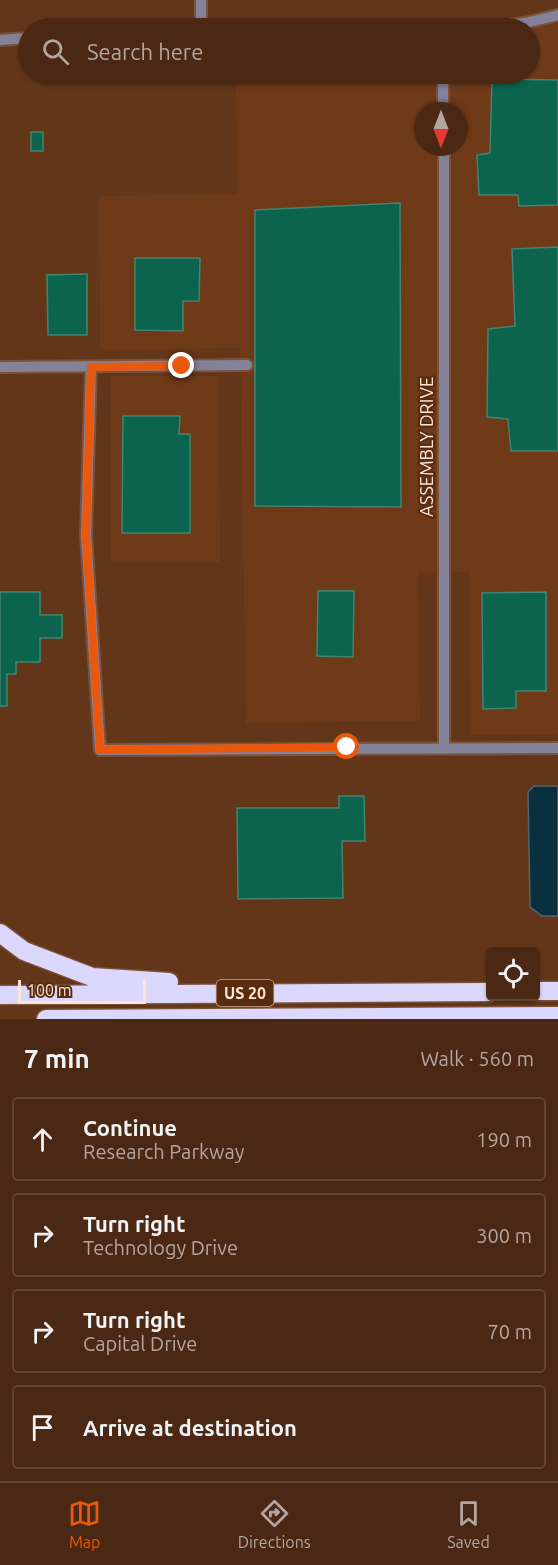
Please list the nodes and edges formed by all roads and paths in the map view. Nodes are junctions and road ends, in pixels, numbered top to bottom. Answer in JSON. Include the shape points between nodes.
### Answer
{"nodes":[{"id":1,"x":201,"y":0,"type":"edge"},
{"id":2,"x":558,"y":15,"type":"edge"},
{"id":3,"x":201,"y":18,"type":"edge"},
{"id":4,"x":540,"y":19,"type":"edge"},
{"id":5,"x":18,"y":39,"type":"edge"},
{"id":6,"x":0,"y":40,"type":"edge"},
{"id":7,"x":443,"y":84,"type":"edge"},
{"id":8,"x":443,"y":102,"type":"edge"},
{"id":9,"x":444,"y":156,"type":"edge"},
{"id":10,"x":247,"y":365,"type":"dead end"},
{"id":11,"x":0,"y":367,"type":"edge"},
{"id":12,"x":91,"y":367,"type":"junction"},
{"id":13,"x":444,"y":747,"type":"junction"},
{"id":14,"x":558,"y":748,"type":"edge"},
{"id":15,"x":0,"y":933,"type":"edge"},
{"id":16,"x":327,"y":992,"type":"junction"},
{"id":17,"x":486,"y":992,"type":"edge"},
{"id":18,"x":540,"y":992,"type":"edge"},
{"id":19,"x":558,"y":992,"type":"edge"},
{"id":20,"x":0,"y":994,"type":"edge"},
{"id":21,"x":558,"y":1016,"type":"edge"},
{"id":22,"x":292,"y":1018,"type":"edge"},
{"id":23,"x":45,"y":1019,"type":"edge"},
{"id":24,"x":283,"y":1019,"type":"edge"}],
"edges":[{"from":1,"to":3,"type":"street"},
{"from":2,"to":4,"type":"street"},
{"from":5,"to":6,"type":"street"},
{"from":7,"to":8,"type":"street"},
{"from":9,"to":13,"type":"street","name":"ASSEMBLY DRIVE"},
{"from":10,"to":12,"type":"street"},
{"from":11,"to":12,"type":"street"},
{"from":12,"to":13,"type":"street","via":[[86,535],[100,750]]},
{"from":13,"to":14,"type":"street"},
{"from":15,"to":16,"type":"highway","via":[[24,951],[92,977]]},
{"from":16,"to":17,"type":"highway","number":"US 20"},
{"from":16,"to":20,"type":"highway","number":"US 20"},
{"from":18,"to":19,"type":"highway"},
{"from":21,"to":22,"type":"highway","number":"US 20"},
{"from":22,"to":23,"type":"highway","number":"US 20"},
{"from":22,"to":24,"type":"highway"}]}
